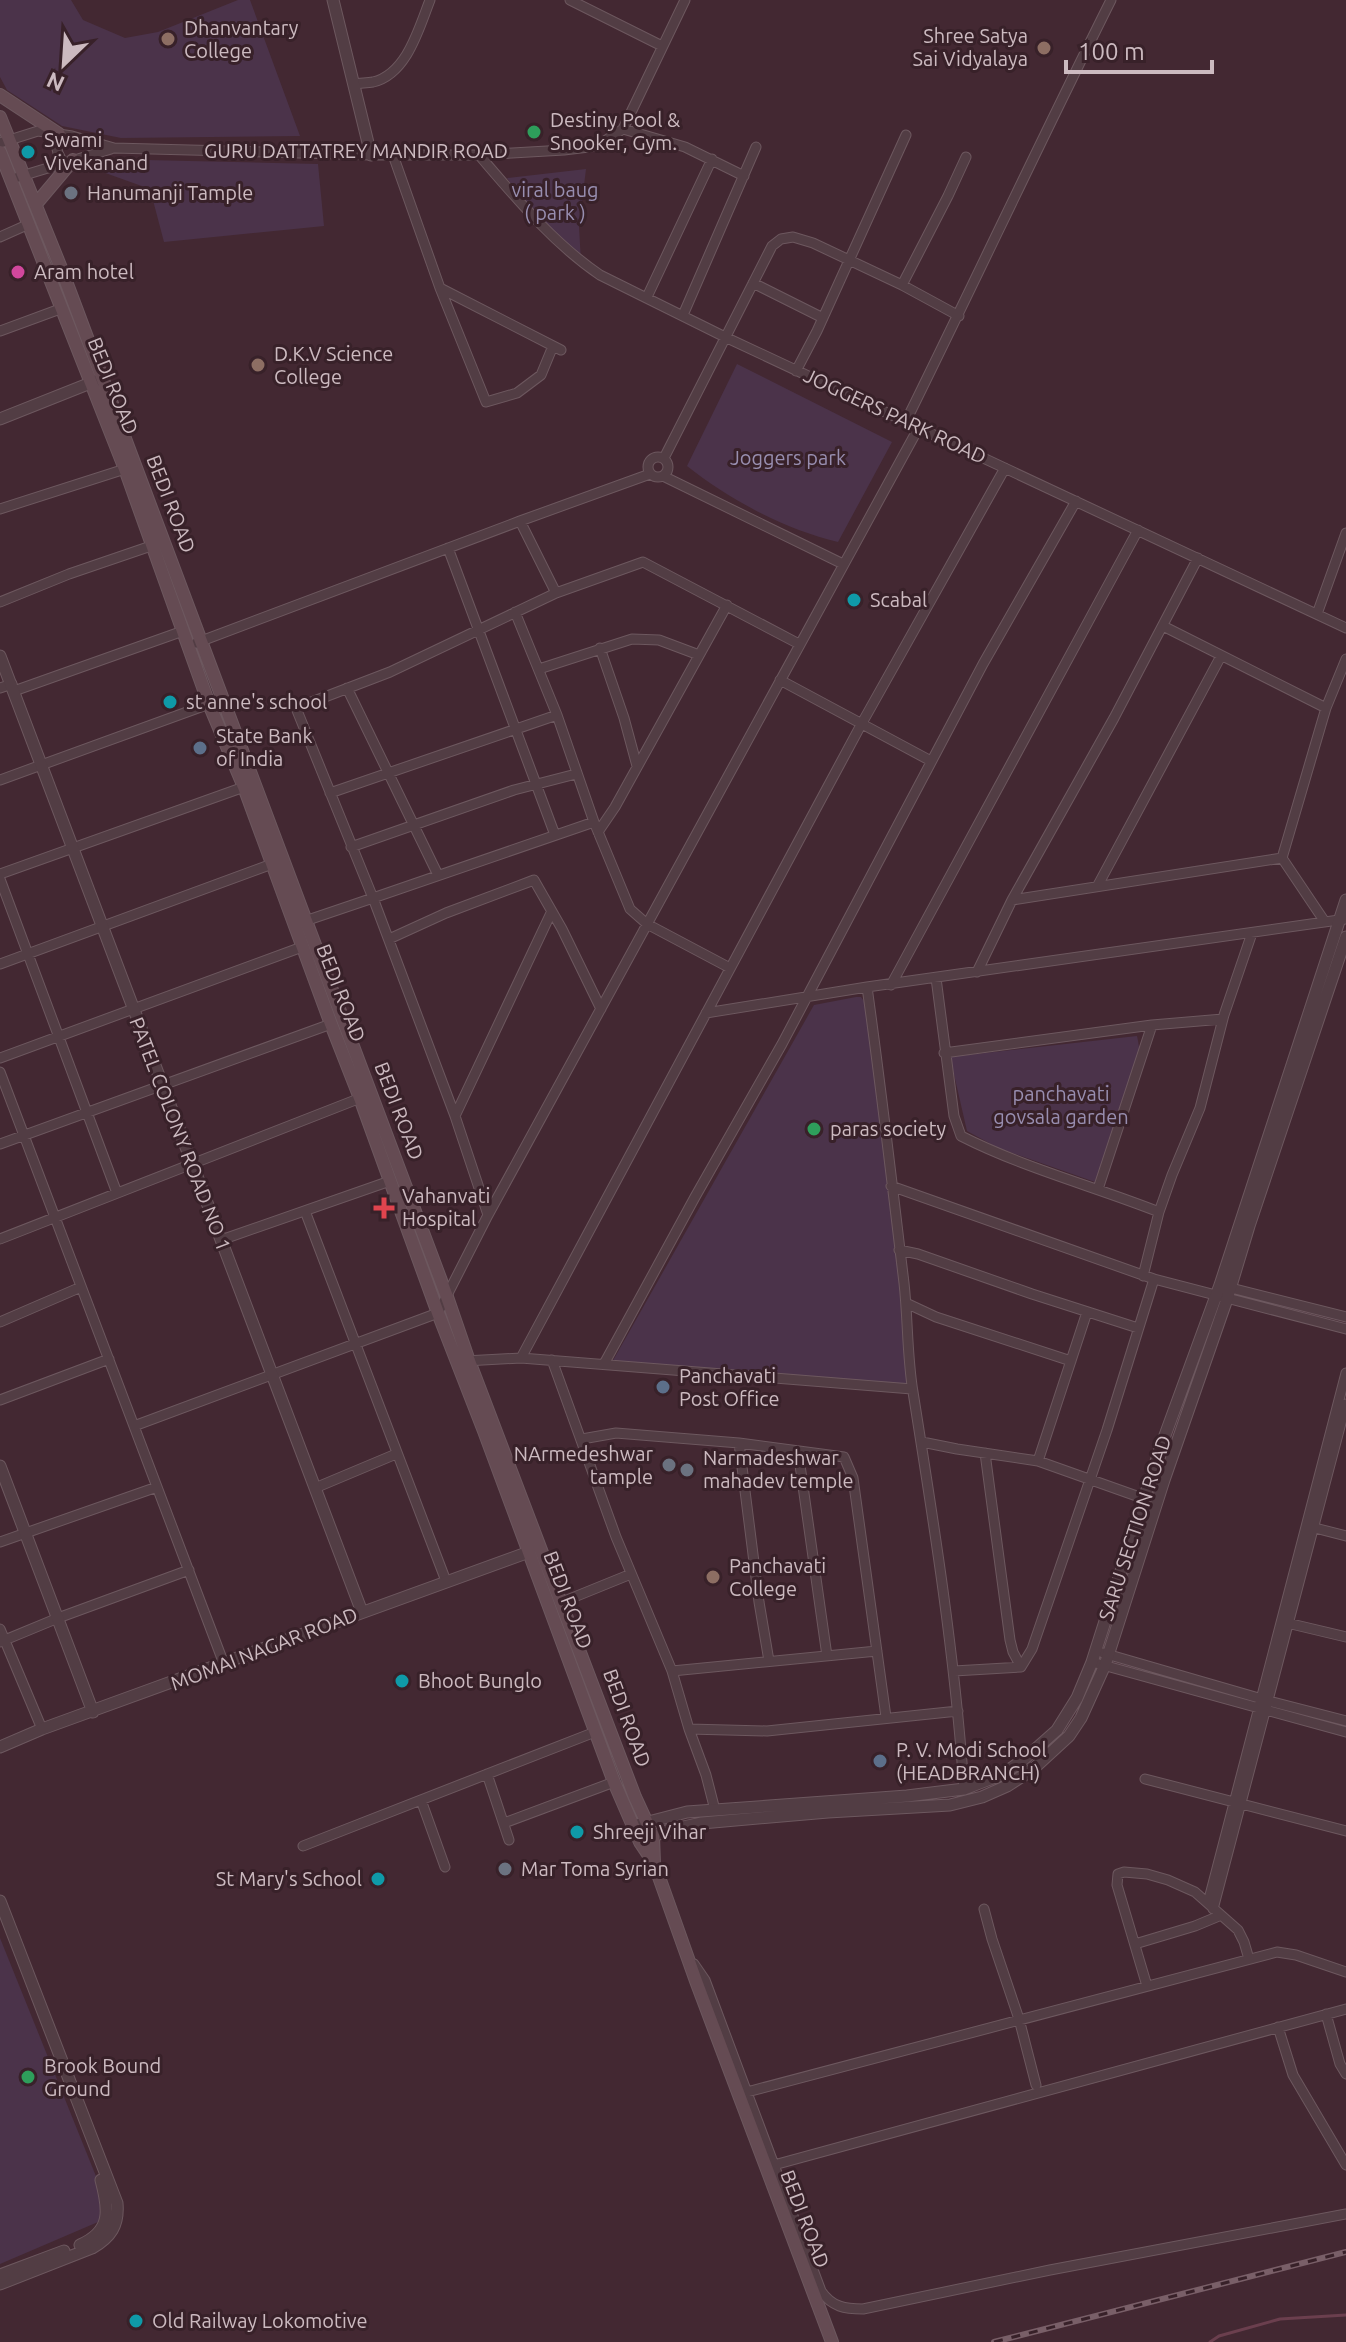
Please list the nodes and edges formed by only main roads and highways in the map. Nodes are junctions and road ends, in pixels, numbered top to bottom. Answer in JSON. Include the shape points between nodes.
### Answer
{"nodes":[{"id":1,"x":0,"y":95,"type":"edge"},
{"id":2,"x":0,"y":117,"type":"edge"},
{"id":3,"x":56,"y":133,"type":"road end"},
{"id":4,"x":5,"y":141,"type":"edge"},
{"id":5,"x":1,"y":156,"type":"edge"},
{"id":6,"x":68,"y":161,"type":"road end"},
{"id":7,"x":36,"y":204,"type":"junction"},
{"id":8,"x":96,"y":381,"type":"junction"},
{"id":9,"x":365,"y":1096,"type":"junction"},
{"id":10,"x":463,"y":1361,"type":"junction"},
{"id":11,"x":654,"y":1863,"type":"junction"},
{"id":12,"x":832,"y":2342,"type":"edge"}],
"edges":[{"from":1,"to":3,"type":"main road"},
{"from":2,"to":4,"type":"main road","name":"BEDI ROAD"},
{"from":4,"to":7,"type":"main road","name":"BEDI ROAD"},
{"from":5,"to":8,"type":"main road","name":"BEDI ROAD","via":[[60,309]]},
{"from":6,"to":7,"type":"main road"},
{"from":7,"to":8,"type":"main road","name":"BEDI ROAD"},
{"from":8,"to":9,"type":"main road","name":"BEDI ROAD","via":[[202,641]]},
{"from":8,"to":9,"type":"main road","name":"BEDI ROAD","via":[[209,704],[331,1024]]},
{"from":9,"to":10,"type":"main road","name":"BEDI ROAD","via":[[446,1294]]},
{"from":9,"to":10,"type":"main road","name":"BEDI ROAD","via":[[438,1313]]},
{"from":10,"to":11,"type":"main road","name":"BEDI ROAD","via":[[614,1782]]},
{"from":10,"to":11,"type":"main road","name":"BEDI ROAD","via":[[653,1836]]},
{"from":11,"to":12,"type":"main road","name":"BEDI ROAD"}]}
